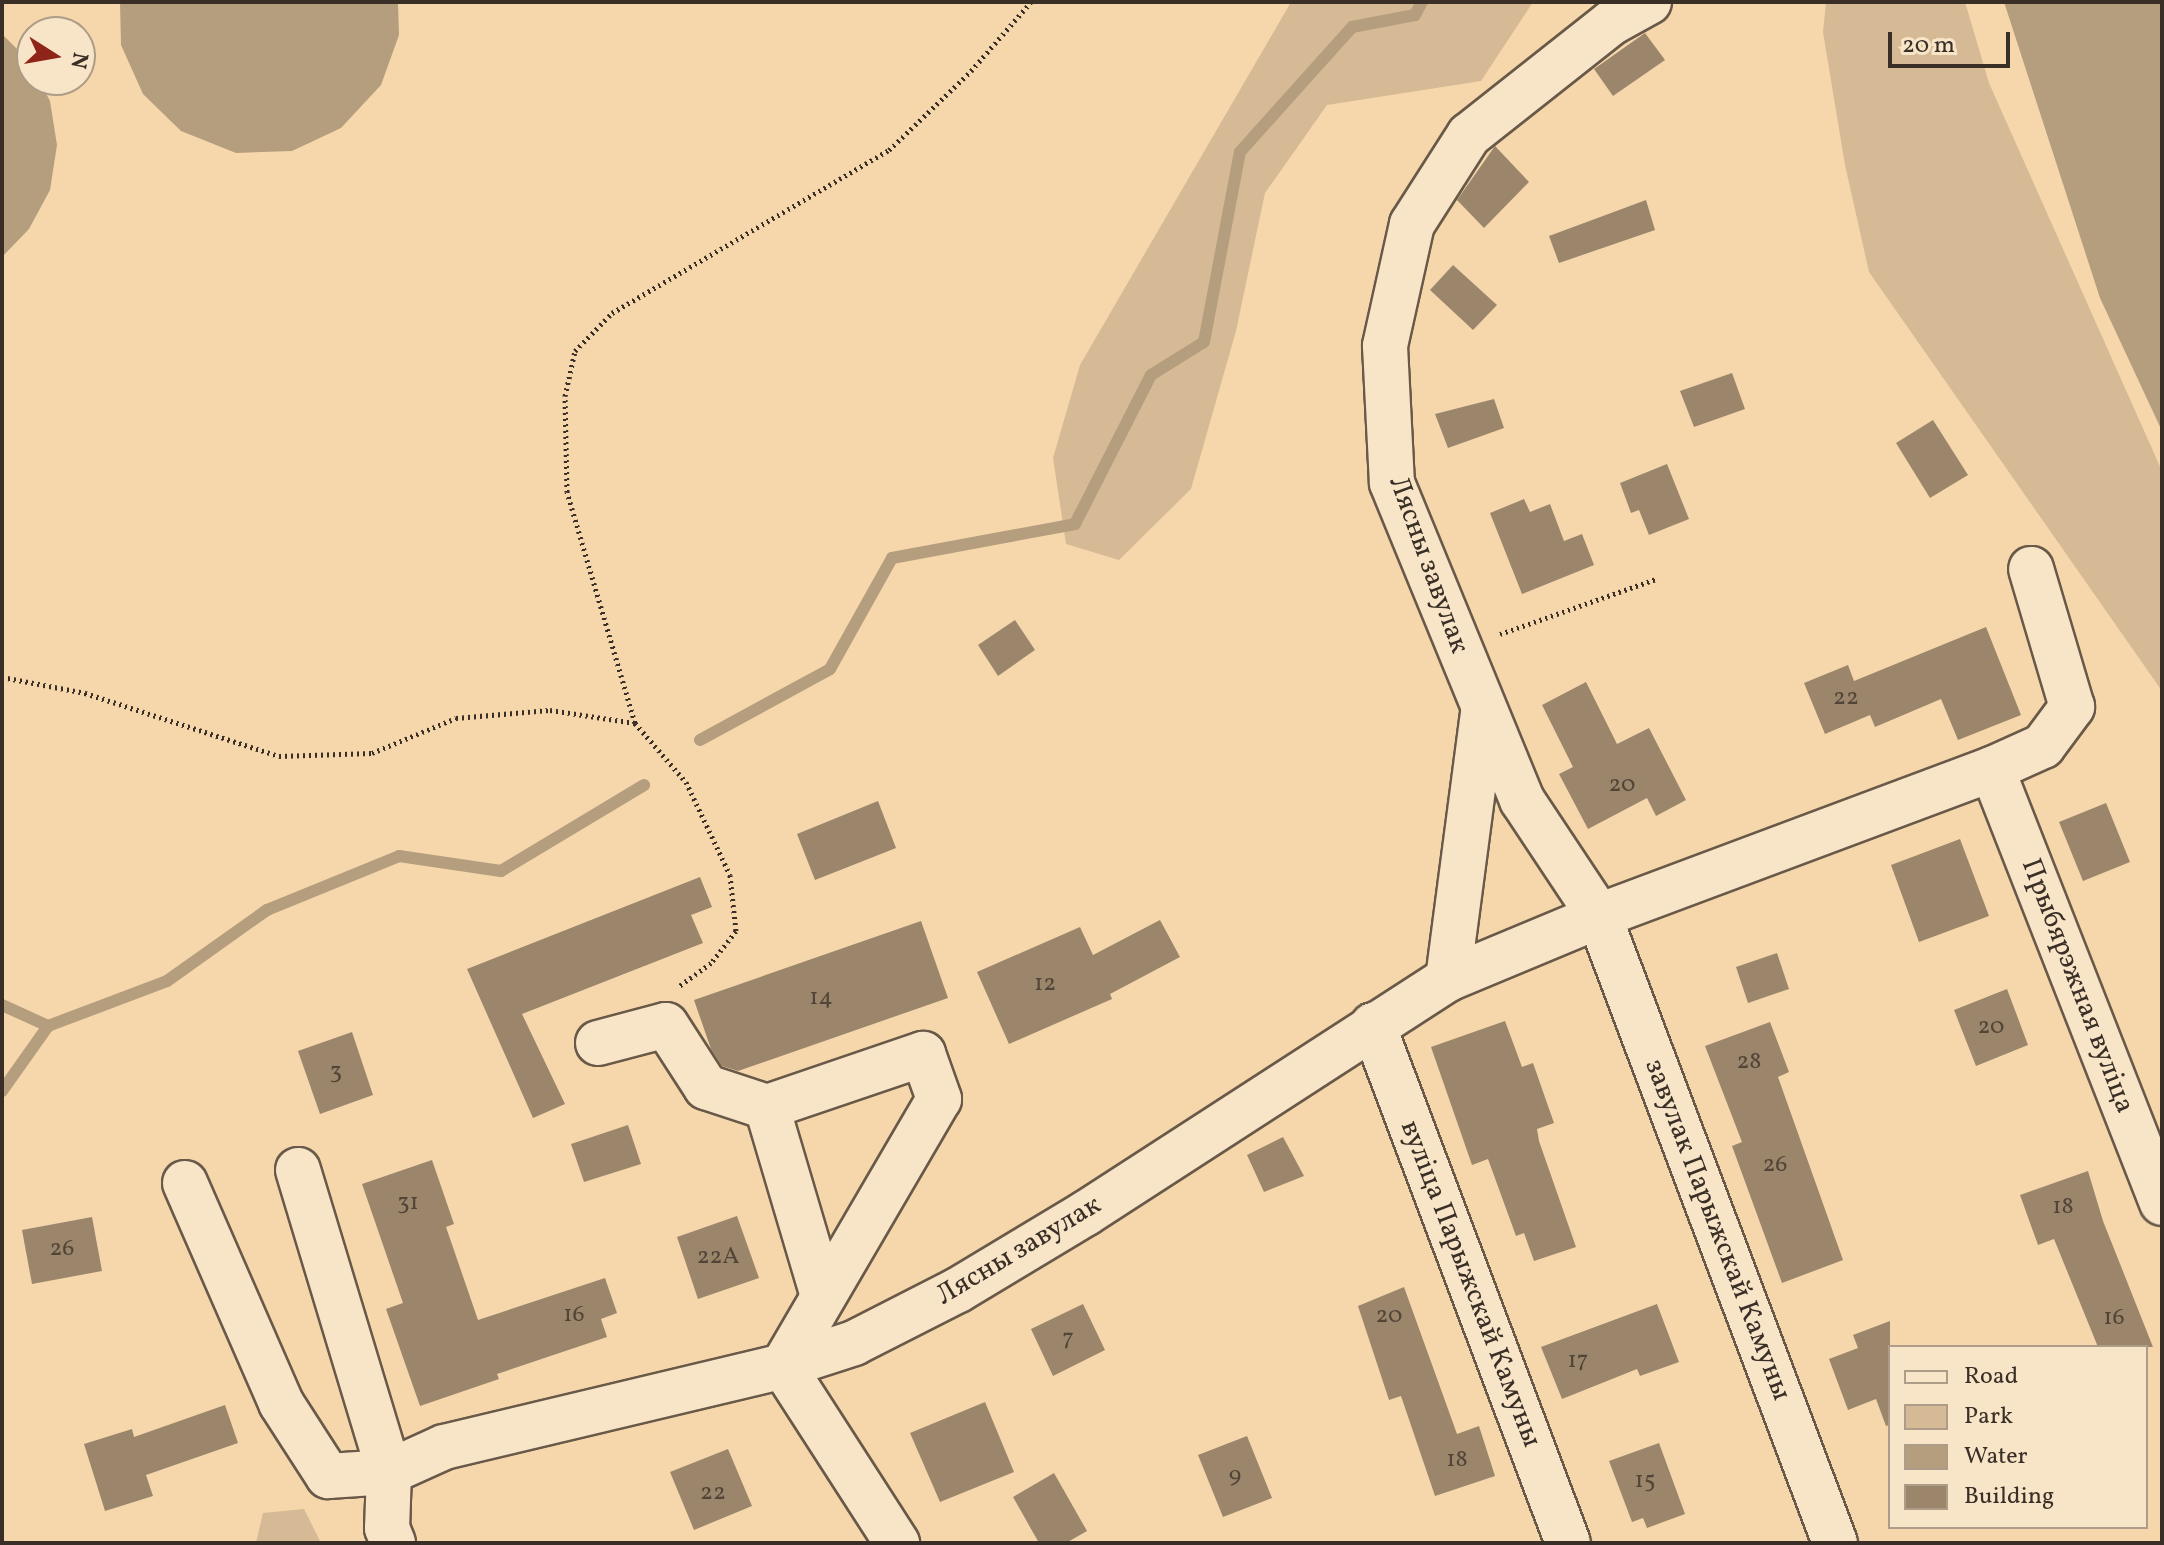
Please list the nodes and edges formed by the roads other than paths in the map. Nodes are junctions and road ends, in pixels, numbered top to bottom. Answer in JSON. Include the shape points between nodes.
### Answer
{"nodes":[{"id":1,"x":1649,"y":2,"type":"edge"},
{"id":2,"x":2031,"y":569,"type":"dead end"},
{"id":3,"x":1483,"y":709,"type":"junction"},
{"id":4,"x":1992,"y":769,"type":"junction"},
{"id":5,"x":1599,"y":916,"type":"junction"},
{"id":6,"x":1448,"y":979,"type":"junction"},
{"id":7,"x":1373,"y":1025,"type":"junction"},
{"id":8,"x":598,"y":1043,"type":"dead end"},
{"id":9,"x":767,"y":1107,"type":"junction"},
{"id":10,"x":298,"y":1170,"type":"dead end"},
{"id":11,"x":185,"y":1183,"type":"dead end"},
{"id":12,"x":2162,"y":1203,"type":"edge"},
{"id":13,"x":823,"y":1296,"type":"junction"},
{"id":14,"x":783,"y":1366,"type":"junction"},
{"id":15,"x":389,"y":1472,"type":"junction"},
{"id":16,"x":393,"y":1543,"type":"edge"},
{"id":17,"x":897,"y":1543,"type":"edge"},
{"id":18,"x":1568,"y":1543,"type":"edge"},
{"id":19,"x":1835,"y":1543,"type":"edge"}],
"edges":[{"from":1,"to":3,"type":"street","name":"Лясны завулак","via":[[1611,23],[1469,135],[1412,224],[1385,346],[1392,483]]},
{"from":2,"to":4,"type":"street","name":"Лясны завулак","via":[[2072,707],[2043,746]]},
{"from":3,"to":5,"type":"street","name":"Лясны завулак","via":[[1522,800]]},
{"from":3,"to":6,"type":"street"},
{"from":4,"to":5,"type":"street","name":"Лясны завулак"},
{"from":4,"to":12,"type":"street","name":"Прыбярэжная вуліца"},
{"from":5,"to":6,"type":"street","name":"Лясны завулак"},
{"from":5,"to":19,"type":"street","name":"завулак Парыжскай Камуны"},
{"from":6,"to":7,"type":"street","name":"Лясны завулак"},
{"from":7,"to":14,"type":"street","name":"Лясны завулак","via":[[958,1290],[854,1343]]},
{"from":7,"to":18,"type":"street","name":"вуліца Парыжскай Камуны"},
{"from":8,"to":9,"type":"street","via":[[666,1025],[706,1087]]},
{"from":9,"to":13,"type":"street"},
{"from":9,"to":13,"type":"street","via":[[923,1054],[939,1099]]},
{"from":10,"to":15,"type":"street"},
{"from":11,"to":15,"type":"street","via":[[281,1403],[328,1476]]},
{"from":13,"to":14,"type":"street"},
{"from":14,"to":15,"type":"street","name":"Лясны завулак","via":[[444,1447]]},
{"from":14,"to":17,"type":"street"},
{"from":15,"to":16,"type":"street","via":[[387,1528]]}]}
